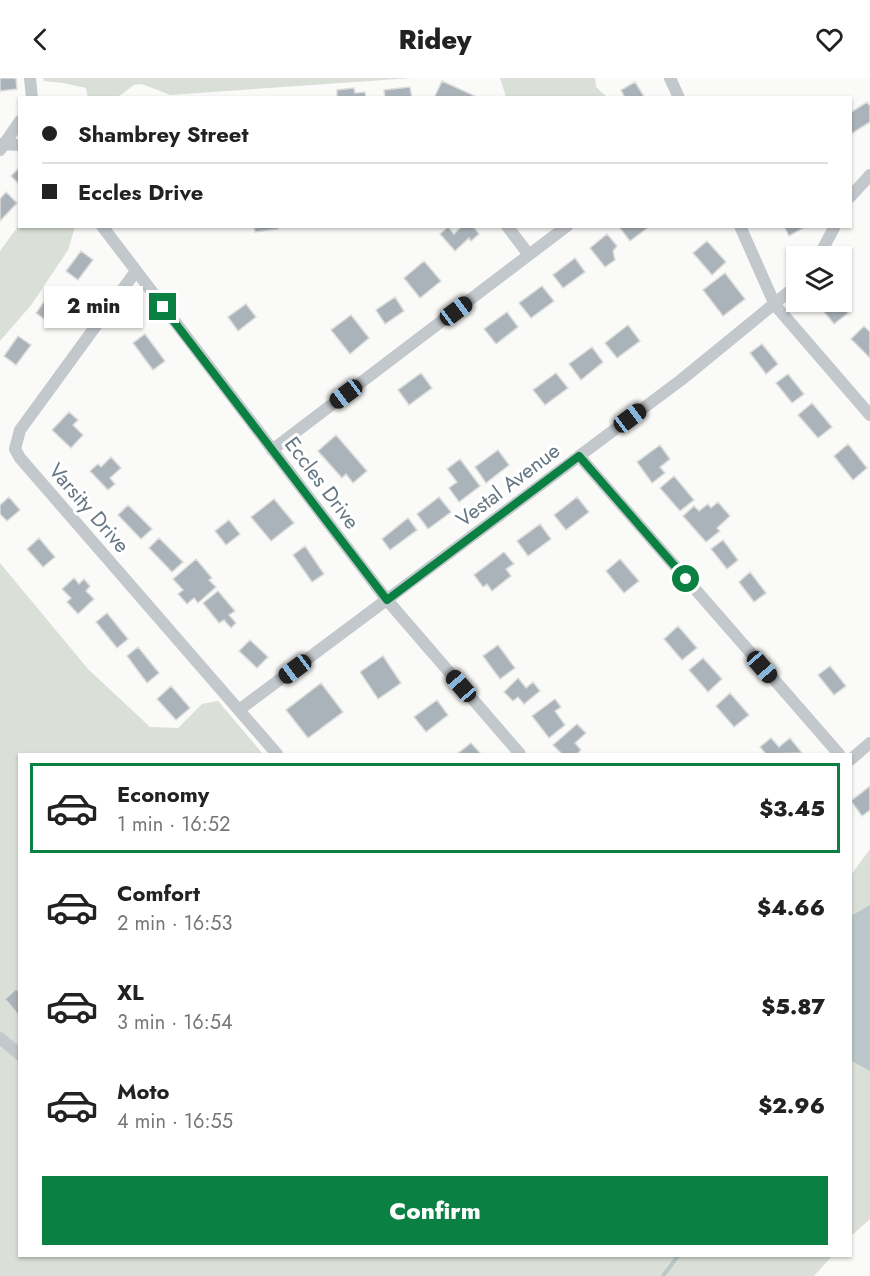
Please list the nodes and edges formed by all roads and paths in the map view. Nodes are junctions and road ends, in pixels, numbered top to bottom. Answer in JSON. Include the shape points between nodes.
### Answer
{"nodes":[{"id":1,"x":30,"y":78,"type":"edge"},
{"id":2,"x":670,"y":78,"type":"edge"},
{"id":3,"x":32,"y":96,"type":"edge"},
{"id":4,"x":678,"y":96,"type":"edge"},
{"id":5,"x":18,"y":124,"type":"edge"},
{"id":6,"x":18,"y":145,"type":"edge"},
{"id":7,"x":1,"y":146,"type":"edge"},
{"id":8,"x":870,"y":175,"type":"edge"},
{"id":9,"x":852,"y":195,"type":"edge"},
{"id":10,"x":104,"y":228,"type":"edge"},
{"id":11,"x":509,"y":228,"type":"edge"},
{"id":12,"x":564,"y":228,"type":"edge"},
{"id":13,"x":741,"y":228,"type":"edge"},
{"id":14,"x":834,"y":228,"type":"edge"},
{"id":15,"x":824,"y":246,"type":"edge"},
{"id":16,"x":530,"y":255,"type":"junction"},
{"id":17,"x":136,"y":271,"type":"junction"},
{"id":18,"x":786,"y":295,"type":"edge"},
{"id":19,"x":775,"y":305,"type":"junction"},
{"id":20,"x":870,"y":415,"type":"edge"},
{"id":21,"x":272,"y":450,"type":"junction"},
{"id":22,"x":579,"y":456,"type":"junction"},
{"id":23,"x":387,"y":600,"type":"junction"},
{"id":24,"x":239,"y":710,"type":"junction"},
{"id":25,"x":870,"y":743,"type":"edge"},
{"id":26,"x":276,"y":753,"type":"edge"},
{"id":27,"x":519,"y":753,"type":"edge"},
{"id":28,"x":838,"y":753,"type":"edge"},
{"id":29,"x":852,"y":758,"type":"edge"},
{"id":30,"x":0,"y":1038,"type":"edge"},
{"id":31,"x":18,"y":1053,"type":"edge"}],
"edges":[{"from":1,"to":3,"type":"street"},
{"from":2,"to":4,"type":"street"},
{"from":5,"to":7,"type":"street"},
{"from":6,"to":7,"type":"street"},
{"from":8,"to":9,"type":"street"},
{"from":10,"to":17,"type":"street","name":"Eccles Drive"},
{"from":11,"to":16,"type":"street"},
{"from":12,"to":16,"type":"street"},
{"from":13,"to":19,"type":"street"},
{"from":14,"to":15,"type":"street"},
{"from":16,"to":21,"type":"street"},
{"from":17,"to":21,"type":"street","name":"Eccles Drive"},
{"from":17,"to":24,"type":"street","name":"Varsity Drive","via":[[20,430],[15,449]]},
{"from":18,"to":19,"type":"street","name":"Vestal Avenue"},
{"from":19,"to":20,"type":"street"},
{"from":19,"to":22,"type":"street","name":"Vestal Avenue"},
{"from":21,"to":23,"type":"street","name":"Eccles Drive"},
{"from":22,"to":23,"type":"street","name":"Vestal Avenue"},
{"from":22,"to":28,"type":"street"},
{"from":23,"to":24,"type":"street","name":"Vestal Avenue"},
{"from":23,"to":27,"type":"street","name":"Eccles Drive"},
{"from":24,"to":26,"type":"street","name":"Varsity Drive"},
{"from":25,"to":29,"type":"street"},
{"from":30,"to":31,"type":"street"}]}
